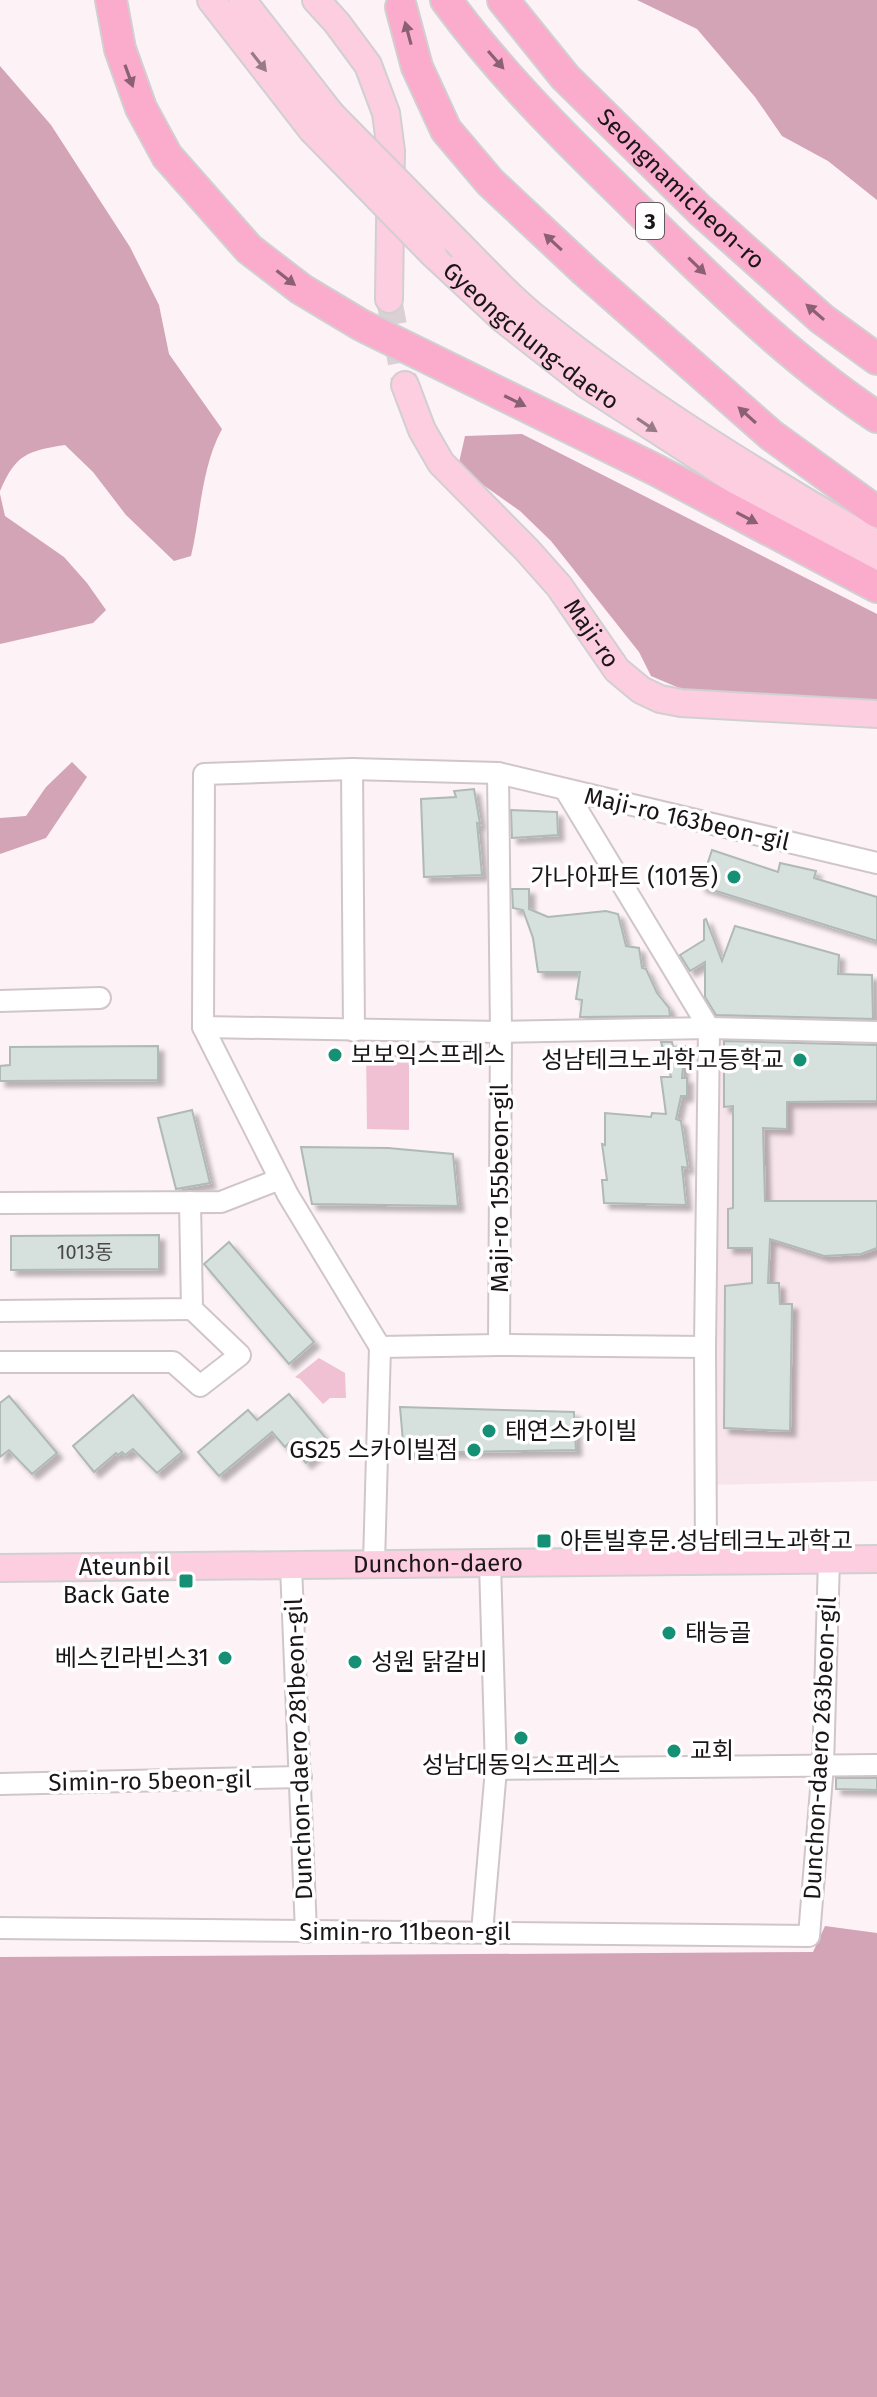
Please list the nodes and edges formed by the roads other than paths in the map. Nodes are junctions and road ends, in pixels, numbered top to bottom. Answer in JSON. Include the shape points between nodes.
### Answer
{"nodes":[{"id":1,"x":111,"y":0,"type":"edge"},
{"id":2,"x":211,"y":0,"type":"edge"},
{"id":3,"x":242,"y":0,"type":"edge"},
{"id":4,"x":316,"y":0,"type":"edge"},
{"id":5,"x":446,"y":0,"type":"edge"},
{"id":6,"x":503,"y":0,"type":"edge"},
{"id":7,"x":401,"y":7,"type":"dead end"},
{"id":8,"x":321,"y":122,"type":"junction"},
{"id":9,"x":389,"y":299,"type":"tunnel mouth"},
{"id":10,"x":877,"y":359,"type":"edge"},
{"id":11,"x":405,"y":385,"type":"tunnel mouth"},
{"id":12,"x":877,"y":417,"type":"edge"},
{"id":13,"x":877,"y":512,"type":"edge"},
{"id":14,"x":877,"y":544,"type":"edge"},
{"id":15,"x":877,"y":572,"type":"edge"},
{"id":16,"x":877,"y":587,"type":"edge"},
{"id":17,"x":877,"y":714,"type":"edge"},
{"id":18,"x":352,"y":769,"type":"junction"},
{"id":19,"x":498,"y":773,"type":"junction"},
{"id":20,"x":566,"y":791,"type":"junction"},
{"id":21,"x":877,"y":863,"type":"edge"},
{"id":22,"x":100,"y":998,"type":"dead end"},
{"id":23,"x":0,"y":1001,"type":"edge"},
{"id":24,"x":203,"y":1027,"type":"junction"},
{"id":25,"x":709,"y":1028,"type":"junction"},
{"id":26,"x":354,"y":1031,"type":"junction"},
{"id":27,"x":501,"y":1032,"type":"junction"},
{"id":28,"x":877,"y":1032,"type":"edge"},
{"id":29,"x":280,"y":1179,"type":"junction"},
{"id":30,"x":190,"y":1202,"type":"junction"},
{"id":31,"x":0,"y":1203,"type":"edge"},
{"id":32,"x":192,"y":1309,"type":"junction"},
{"id":33,"x":0,"y":1311,"type":"edge"},
{"id":34,"x":499,"y":1345,"type":"junction"},
{"id":35,"x":380,"y":1347,"type":"junction"},
{"id":36,"x":705,"y":1347,"type":"junction"},
{"id":37,"x":0,"y":1362,"type":"edge"},
{"id":38,"x":829,"y":1559,"type":"junction"},
{"id":39,"x":877,"y":1559,"type":"edge"},
{"id":40,"x":706,"y":1560,"type":"junction"},
{"id":41,"x":374,"y":1563,"type":"junction"},
{"id":42,"x":490,"y":1563,"type":"junction"},
{"id":43,"x":291,"y":1566,"type":"junction"},
{"id":44,"x":0,"y":1568,"type":"edge"},
{"id":45,"x":823,"y":1765,"type":"junction"},
{"id":46,"x":877,"y":1765,"type":"edge"},
{"id":47,"x":496,"y":1769,"type":"junction"},
{"id":48,"x":301,"y":1777,"type":"junction"},
{"id":49,"x":0,"y":1784,"type":"edge"},
{"id":50,"x":0,"y":1928,"type":"edge"},
{"id":51,"x":306,"y":1932,"type":"junction"},
{"id":52,"x":482,"y":1932,"type":"junction"},
{"id":53,"x":809,"y":1936,"type":"joint"}],
"edges":[{"from":1,"to":16,"type":"highway","one_way":true,"via":[[135,93],[167,156],[249,249],[301,289],[361,325],[656,470]]},
{"from":2,"to":8,"type":"main road","name":"Gyeongchung-daero","one_way":true},
{"from":3,"to":8,"type":"main road","name":"Gyeongchung-daero"},
{"from":4,"to":9,"type":"main road","via":[[368,65],[386,113],[391,151]]},
{"from":5,"to":12,"type":"highway","name":"Seongnamicheon-ro","number":"3","one_way":true,"via":[[558,131],[736,305]]},
{"from":10,"to":6,"type":"highway","name":"Seongnamicheon-ro","number":"3","one_way":true,"via":[[822,319],[700,210],[565,77]]},
{"from":13,"to":7,"type":"highway","one_way":true,"via":[[771,435],[490,182],[446,130],[417,67]]},
{"from":8,"to":14,"type":"main road","name":"Gyeongchung-daero","bridge":true,"via":[[534,317],[769,481]]},
{"from":8,"to":15,"type":"main road","name":"Gyeongchung-daero","one_way":true,"bridge":true,"via":[[433,254],[503,319],[587,385]]},
{"from":11,"to":17,"type":"main road","name":"Maji-ro","via":[[441,463],[538,562],[617,670],[641,690],[681,703]]},
{"from":18,"to":19,"type":"street","name":"Maji-ro 163beon-gil"},
{"from":18,"to":24,"type":"street","name":"Maji-ro 163beon-gil","via":[[204,774]]},
{"from":18,"to":26,"type":"street"},
{"from":19,"to":20,"type":"street","name":"Maji-ro 163beon-gil"},
{"from":19,"to":27,"type":"street"},
{"from":20,"to":21,"type":"street","name":"Maji-ro 163beon-gil"},
{"from":20,"to":25,"type":"street"},
{"from":22,"to":23,"type":"street"},
{"from":24,"to":26,"type":"street"},
{"from":24,"to":29,"type":"street"},
{"from":25,"to":27,"type":"street"},
{"from":25,"to":28,"type":"street"},
{"from":25,"to":36,"type":"street"},
{"from":26,"to":27,"type":"street"},
{"from":27,"to":34,"type":"street","name":"Maji-ro 155beon-gil"},
{"from":29,"to":30,"type":"street","via":[[221,1202]]},
{"from":29,"to":35,"type":"street"},
{"from":30,"to":31,"type":"street"},
{"from":30,"to":32,"type":"street"},
{"from":32,"to":33,"type":"street"},
{"from":32,"to":37,"type":"street","via":[[240,1355],[200,1386],[173,1362]]},
{"from":34,"to":35,"type":"street"},
{"from":34,"to":36,"type":"street"},
{"from":35,"to":41,"type":"street"},
{"from":36,"to":40,"type":"street"},
{"from":38,"to":39,"type":"main road","name":"Dunchon-daero"},
{"from":38,"to":40,"type":"main road","name":"Dunchon-daero"},
{"from":38,"to":45,"type":"street","name":"Dunchon-daero 263beon-gil"},
{"from":40,"to":42,"type":"main road","name":"Dunchon-daero"},
{"from":41,"to":42,"type":"main road","name":"Dunchon-daero"},
{"from":41,"to":43,"type":"main road","name":"Dunchon-daero"},
{"from":42,"to":47,"type":"street"},
{"from":43,"to":44,"type":"main road","name":"Dunchon-daero"},
{"from":43,"to":48,"type":"street","name":"Dunchon-daero 281beon-gil"},
{"from":45,"to":46,"type":"street"},
{"from":45,"to":47,"type":"street"},
{"from":45,"to":53,"type":"street","name":"Dunchon-daero 263beon-gil"},
{"from":47,"to":52,"type":"street"},
{"from":48,"to":49,"type":"street","name":"Simin-ro 5beon-gil"},
{"from":48,"to":51,"type":"street","name":"Dunchon-daero 281beon-gil"},
{"from":50,"to":51,"type":"street","name":"Simin-ro 11beon-gil"},
{"from":51,"to":52,"type":"street","name":"Simin-ro 11beon-gil"},
{"from":52,"to":53,"type":"street","name":"Simin-ro 11beon-gil"}]}
